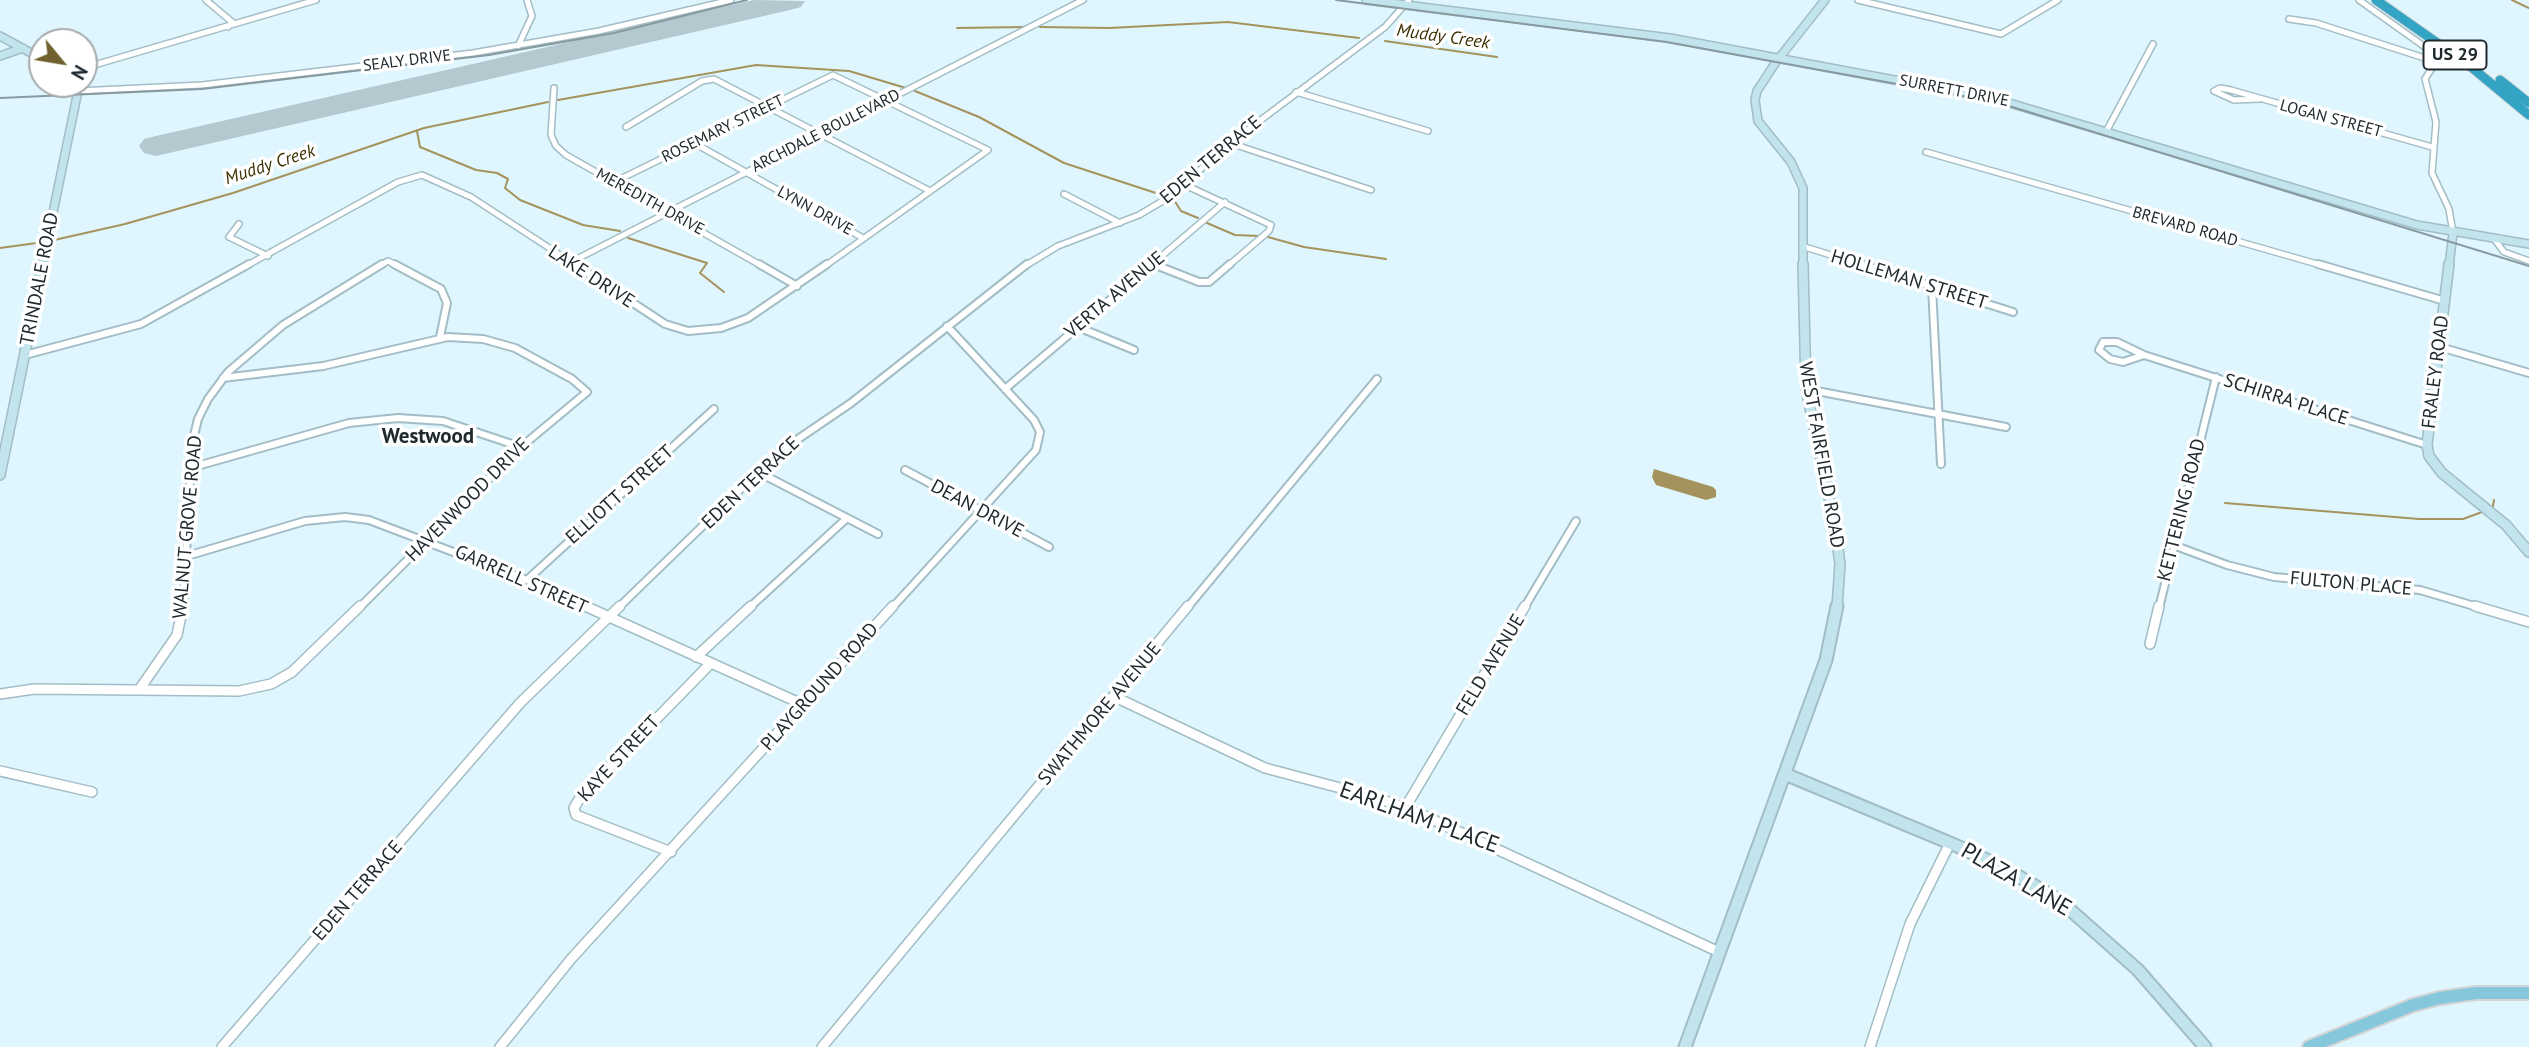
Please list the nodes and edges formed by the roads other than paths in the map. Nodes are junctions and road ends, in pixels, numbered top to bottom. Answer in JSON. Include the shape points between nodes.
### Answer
{"nodes":[{"id":1,"x":206,"y":0,"type":"edge"},
{"id":2,"x":316,"y":0,"type":"edge"},
{"id":3,"x":527,"y":0,"type":"edge"},
{"id":4,"x":731,"y":0,"type":"edge"},
{"id":5,"x":1083,"y":0,"type":"edge"},
{"id":6,"x":1366,"y":0,"type":"edge"},
{"id":7,"x":1825,"y":0,"type":"edge"},
{"id":8,"x":1858,"y":0,"type":"edge"},
{"id":9,"x":2058,"y":0,"type":"edge"},
{"id":10,"x":2359,"y":0,"type":"edge"},
{"id":11,"x":2376,"y":0,"type":"edge"},
{"id":12,"x":2389,"y":0,"type":"edge"},
{"id":13,"x":1407,"y":2,"type":"edge"},
{"id":14,"x":2289,"y":19,"type":"dead end"},
{"id":15,"x":227,"y":28,"type":"junction"},
{"id":16,"x":2,"y":38,"type":"edge"},
{"id":17,"x":2153,"y":44,"type":"dead end"},
{"id":18,"x":521,"y":46,"type":"junction"},
{"id":19,"x":23,"y":48,"type":"junction"},
{"id":20,"x":28,"y":51,"type":"edge"},
{"id":21,"x":0,"y":56,"type":"edge"},
{"id":22,"x":1779,"y":57,"type":"junction"},
{"id":23,"x":2437,"y":62,"type":"junction"},
{"id":24,"x":98,"y":64,"type":"edge"},
{"id":25,"x":833,"y":75,"type":"joint"},
{"id":26,"x":98,"y":87,"type":"edge"},
{"id":27,"x":554,"y":88,"type":"dead end"},
{"id":28,"x":1296,"y":92,"type":"junction"},
{"id":29,"x":74,"y":98,"type":"edge"},
{"id":30,"x":2260,"y":99,"type":"junction"},
{"id":31,"x":886,"y":101,"type":"junction"},
{"id":32,"x":2529,"y":103,"type":"edge"},
{"id":33,"x":768,"y":107,"type":"junction"},
{"id":34,"x":2529,"y":115,"type":"edge"},
{"id":35,"x":626,"y":127,"type":"dead end"},
{"id":36,"x":2108,"y":130,"type":"junction"},
{"id":37,"x":1428,"y":131,"type":"dead end"},
{"id":38,"x":821,"y":134,"type":"junction"},
{"id":39,"x":694,"y":143,"type":"junction"},
{"id":40,"x":1230,"y":143,"type":"junction"},
{"id":41,"x":2432,"y":147,"type":"junction"},
{"id":42,"x":1926,"y":152,"type":"dead end"},
{"id":43,"x":746,"y":172,"type":"junction"},
{"id":44,"x":612,"y":183,"type":"junction"},
{"id":45,"x":1185,"y":185,"type":"junction"},
{"id":46,"x":1371,"y":190,"type":"dead end"},
{"id":47,"x":930,"y":191,"type":"junction"},
{"id":48,"x":1064,"y":194,"type":"dead end"},
{"id":49,"x":1224,"y":202,"type":"junction"},
{"id":50,"x":668,"y":212,"type":"junction"},
{"id":51,"x":1120,"y":223,"type":"junction"},
{"id":52,"x":239,"y":224,"type":"dead end"},
{"id":53,"x":2453,"y":233,"type":"junction"},
{"id":54,"x":863,"y":238,"type":"junction"},
{"id":55,"x":2495,"y":240,"type":"junction"},
{"id":56,"x":2529,"y":244,"type":"edge"},
{"id":57,"x":1805,"y":247,"type":"junction"},
{"id":58,"x":268,"y":256,"type":"junction"},
{"id":59,"x":2529,"y":261,"type":"edge"},
{"id":60,"x":569,"y":262,"type":"junction"},
{"id":61,"x":1152,"y":264,"type":"junction"},
{"id":62,"x":797,"y":286,"type":"junction"},
{"id":63,"x":1932,"y":287,"type":"junction"},
{"id":64,"x":2445,"y":301,"type":"junction"},
{"id":65,"x":2013,"y":312,"type":"dead end"},
{"id":66,"x":947,"y":326,"type":"junction"},
{"id":67,"x":1078,"y":327,"type":"junction"},
{"id":68,"x":440,"y":337,"type":"junction"},
{"id":69,"x":2440,"y":347,"type":"junction"},
{"id":70,"x":1134,"y":350,"type":"dead end"},
{"id":71,"x":25,"y":355,"type":"junction"},
{"id":72,"x":2144,"y":355,"type":"junction"},
{"id":73,"x":2529,"y":373,"type":"edge"},
{"id":74,"x":2216,"y":377,"type":"junction"},
{"id":75,"x":223,"y":378,"type":"junction"},
{"id":76,"x":1377,"y":379,"type":"dead end"},
{"id":77,"x":1004,"y":389,"type":"junction"},
{"id":78,"x":1806,"y":390,"type":"junction"},
{"id":79,"x":714,"y":409,"type":"dead end"},
{"id":80,"x":1938,"y":414,"type":"junction"},
{"id":81,"x":10,"y":427,"type":"junction"},
{"id":82,"x":2006,"y":427,"type":"dead end"},
{"id":83,"x":0,"y":429,"type":"edge"},
{"id":84,"x":2427,"y":445,"type":"junction"},
{"id":85,"x":521,"y":447,"type":"junction"},
{"id":86,"x":1941,"y":464,"type":"dead end"},
{"id":87,"x":190,"y":468,"type":"junction"},
{"id":88,"x":905,"y":471,"type":"dead end"},
{"id":89,"x":758,"y":472,"type":"junction"},
{"id":90,"x":0,"y":475,"type":"edge"},
{"id":91,"x":980,"y":511,"type":"junction"},
{"id":92,"x":848,"y":518,"type":"junction"},
{"id":93,"x":1576,"y":520,"type":"dead end"},
{"id":94,"x":878,"y":534,"type":"dead end"},
{"id":95,"x":429,"y":540,"type":"junction"},
{"id":96,"x":2174,"y":545,"type":"junction"},
{"id":97,"x":1049,"y":547,"type":"dead end"},
{"id":98,"x":2529,"y":552,"type":"edge"},
{"id":99,"x":187,"y":556,"type":"junction"},
{"id":100,"x":527,"y":580,"type":"junction"},
{"id":101,"x":609,"y":618,"type":"junction"},
{"id":102,"x":2529,"y":622,"type":"edge"},
{"id":103,"x":2150,"y":644,"type":"dead end"},
{"id":104,"x":696,"y":657,"type":"junction"},
{"id":105,"x":711,"y":663,"type":"junction"},
{"id":106,"x":139,"y":690,"type":"junction"},
{"id":107,"x":0,"y":694,"type":"edge"},
{"id":108,"x":1115,"y":697,"type":"junction"},
{"id":109,"x":804,"y":705,"type":"junction"},
{"id":110,"x":0,"y":771,"type":"edge"},
{"id":111,"x":1785,"y":774,"type":"junction"},
{"id":112,"x":92,"y":792,"type":"dead end"},
{"id":113,"x":1405,"y":808,"type":"junction"},
{"id":114,"x":1950,"y":843,"type":"junction"},
{"id":115,"x":671,"y":852,"type":"junction"},
{"id":116,"x":1719,"y":952,"type":"junction"},
{"id":117,"x":2529,"y":993,"type":"edge"},
{"id":118,"x":222,"y":1047,"type":"edge"},
{"id":119,"x":500,"y":1047,"type":"edge"},
{"id":120,"x":821,"y":1047,"type":"edge"},
{"id":121,"x":1685,"y":1047,"type":"edge"},
{"id":122,"x":1870,"y":1047,"type":"edge"},
{"id":123,"x":2205,"y":1047,"type":"edge"},
{"id":124,"x":2309,"y":1047,"type":"edge"}],
"edges":[{"from":1,"to":15,"type":"street","via":[[232,22]]},
{"from":2,"to":15,"type":"street"},
{"from":3,"to":18,"type":"street","via":[[532,16]]},
{"from":4,"to":18,"type":"street","name":"SEALY DRIVE"},
{"from":5,"to":31,"type":"street","name":"ARCHDALE BOULEVARD"},
{"from":6,"to":13,"type":"main road","name":"SURRETT DRIVE"},
{"from":7,"to":22,"type":"main road","name":"WEST FAIRFIELD ROAD"},
{"from":8,"to":9,"type":"street","via":[[2003,34]]},
{"from":10,"to":23,"type":"street","via":[[2437,55]]},
{"from":11,"to":34,"type":"highway","number":"US 29","via":[[2470,66]]},
{"from":12,"to":32,"type":"highway","number":"US 29"},
{"from":13,"to":22,"type":"main road","name":"SURRETT DRIVE"},
{"from":13,"to":28,"type":"street","name":"EDEN TERRACE","via":[[1377,33]]},
{"from":14,"to":23,"type":"street","via":[[2316,23]]},
{"from":15,"to":24,"type":"street"},
{"from":16,"to":19,"type":"main road"},
{"from":17,"to":36,"type":"street"},
{"from":18,"to":26,"type":"street","name":"SEALY DRIVE","via":[[220,84]]},
{"from":19,"to":20,"type":"main road"},
{"from":19,"to":21,"type":"main road"},
{"from":22,"to":36,"type":"main road","name":"SURRETT DRIVE","via":[[2017,104]]},
{"from":22,"to":57,"type":"main road","name":"WEST FAIRFIELD ROAD","via":[[1757,90],[1755,110],[1764,131],[1799,176]]},
{"from":23,"to":41,"type":"street","via":[[2425,79],[2436,122]]},
{"from":25,"to":31,"type":"street","name":"LAKE DRIVE"},
{"from":25,"to":33,"type":"street","name":"ROSEMARY STREET"},
{"from":27,"to":44,"type":"street","name":"MEREDITH DRIVE","via":[[551,135],[556,146]]},
{"from":28,"to":37,"type":"street"},
{"from":28,"to":40,"type":"street","name":"EDEN TERRACE"},
{"from":29,"to":71,"type":"main road","name":"TRINDALE ROAD"},
{"from":30,"to":30,"type":"street","name":"LOGAN STREET","via":[[2220,88],[2214,91],[2234,100]]},
{"from":30,"to":41,"type":"street","name":"LOGAN STREET"},
{"from":31,"to":38,"type":"street","name":"ARCHDALE BOULEVARD"},
{"from":31,"to":47,"type":"street","name":"LAKE DRIVE","via":[[988,150]]},
{"from":33,"to":35,"type":"street","via":[[709,79]]},
{"from":33,"to":38,"type":"street"},
{"from":33,"to":39,"type":"street","name":"ROSEMARY STREET"},
{"from":36,"to":53,"type":"main road","name":"SURRETT DRIVE"},
{"from":38,"to":43,"type":"street","name":"ARCHDALE BOULEVARD"},
{"from":38,"to":47,"type":"street"},
{"from":39,"to":43,"type":"street","name":"LYNN DRIVE"},
{"from":39,"to":44,"type":"street","name":"ROSEMARY STREET"},
{"from":40,"to":45,"type":"street","name":"EDEN TERRACE"},
{"from":40,"to":46,"type":"street"},
{"from":41,"to":53,"type":"street","via":[[2432,173],[2449,209]]},
{"from":42,"to":64,"type":"street","name":"BREVARD ROAD"},
{"from":43,"to":50,"type":"street","name":"ARCHDALE BOULEVARD"},
{"from":43,"to":54,"type":"street","name":"LYNN DRIVE"},
{"from":44,"to":50,"type":"street","name":"MEREDITH DRIVE"},
{"from":45,"to":49,"type":"street"},
{"from":45,"to":51,"type":"street","name":"EDEN TERRACE"},
{"from":47,"to":54,"type":"street","name":"LAKE DRIVE"},
{"from":48,"to":51,"type":"street"},
{"from":49,"to":61,"type":"street","name":"VERTA AVENUE"},
{"from":49,"to":61,"type":"street","via":[[1269,222],[1269,231],[1209,282]]},
{"from":50,"to":60,"type":"street","name":"ARCHDALE BOULEVARD"},
{"from":50,"to":62,"type":"street","name":"MEREDITH DRIVE"},
{"from":51,"to":66,"type":"street","name":"EDEN TERRACE","via":[[1046,251]]},
{"from":52,"to":58,"type":"street","via":[[229,237]]},
{"from":53,"to":55,"type":"main road","name":"SURRETT DRIVE"},
{"from":53,"to":64,"type":"main road","name":"FRALEY ROAD"},
{"from":54,"to":62,"type":"street","name":"LAKE DRIVE"},
{"from":55,"to":56,"type":"main road","name":"SURRETT DRIVE"},
{"from":55,"to":59,"type":"street","via":[[2504,252]]},
{"from":57,"to":63,"type":"street","name":"HOLLEMAN STREET"},
{"from":57,"to":78,"type":"main road","name":"WEST FAIRFIELD ROAD","via":[[1802,329]]},
{"from":58,"to":60,"type":"street","name":"LAKE DRIVE","via":[[398,182],[422,175],[471,197]]},
{"from":58,"to":71,"type":"street","name":"LAKE DRIVE","via":[[141,324]]},
{"from":60,"to":62,"type":"street","name":"LAKE DRIVE","via":[[654,318],[688,331],[738,323]]},
{"from":61,"to":67,"type":"street","name":"VERTA AVENUE"},
{"from":63,"to":65,"type":"street","name":"HOLLEMAN STREET"},
{"from":63,"to":80,"type":"street"},
{"from":64,"to":69,"type":"main road","name":"FRALEY ROAD"},
{"from":66,"to":77,"type":"street","name":"PLAYGROUND ROAD"},
{"from":66,"to":89,"type":"street","name":"EDEN TERRACE"},
{"from":67,"to":70,"type":"street"},
{"from":67,"to":77,"type":"street","name":"VERTA AVENUE"},
{"from":68,"to":75,"type":"street","name":"HAVENWOOD DRIVE","via":[[349,361]]},
{"from":68,"to":75,"type":"street","name":"WALNUT GROVE ROAD","via":[[447,303],[441,289],[388,261],[283,325]]},
{"from":68,"to":85,"type":"street","name":"HAVENWOOD DRIVE","via":[[505,344],[572,379],[587,392]]},
{"from":69,"to":73,"type":"street"},
{"from":69,"to":84,"type":"main road","name":"FRALEY ROAD"},
{"from":71,"to":81,"type":"main road","name":"TRINDALE ROAD"},
{"from":72,"to":72,"type":"street","name":"SCHIRRA PLACE","via":[[2117,342],[2103,342],[2099,351],[2123,362]]},
{"from":72,"to":74,"type":"street","name":"SCHIRRA PLACE"},
{"from":74,"to":84,"type":"street","name":"SCHIRRA PLACE"},
{"from":74,"to":96,"type":"street","name":"KETTERING ROAD"},
{"from":75,"to":87,"type":"street","name":"WALNUT GROVE ROAD","via":[[198,419]]},
{"from":76,"to":108,"type":"street","name":"SWATHMORE AVENUE"},
{"from":77,"to":91,"type":"street","name":"PLAYGROUND ROAD","via":[[1034,420],[1041,438],[1036,450]]},
{"from":78,"to":80,"type":"street"},
{"from":78,"to":111,"type":"main road","name":"WEST FAIRFIELD ROAD","via":[[1840,564],[1833,632]]},
{"from":79,"to":100,"type":"street","name":"ELLIOTT STREET"},
{"from":80,"to":82,"type":"street"},
{"from":80,"to":86,"type":"street"},
{"from":81,"to":83,"type":"street"},
{"from":81,"to":90,"type":"main road","name":"TRINDALE ROAD"},
{"from":84,"to":98,"type":"main road","name":"FRALEY ROAD","via":[[2442,473],[2506,525]]},
{"from":85,"to":87,"type":"street","via":[[443,421],[398,418],[349,423]]},
{"from":85,"to":95,"type":"street","name":"HAVENWOOD DRIVE"},
{"from":87,"to":99,"type":"street","name":"WALNUT GROVE ROAD"},
{"from":88,"to":91,"type":"street","name":"DEAN DRIVE"},
{"from":89,"to":92,"type":"street"},
{"from":89,"to":101,"type":"street","name":"EDEN TERRACE"},
{"from":91,"to":97,"type":"street","name":"DEAN DRIVE"},
{"from":91,"to":109,"type":"street","name":"PLAYGROUND ROAD"},
{"from":92,"to":94,"type":"street"},
{"from":92,"to":104,"type":"street"},
{"from":93,"to":113,"type":"street","name":"FELD AVENUE"},
{"from":95,"to":99,"type":"street","name":"GARRELL STREET","via":[[369,520],[332,517]]},
{"from":95,"to":100,"type":"street","name":"GARRELL STREET"},
{"from":95,"to":106,"type":"street","name":"HAVENWOOD DRIVE","via":[[300,665],[271,684],[239,691]]},
{"from":96,"to":102,"type":"street","name":"FULTON PLACE","via":[[2273,577],[2420,590]]},
{"from":96,"to":103,"type":"street","name":"KETTERING ROAD"},
{"from":99,"to":106,"type":"street","name":"WALNUT GROVE ROAD","via":[[179,629]]},
{"from":100,"to":101,"type":"street","name":"GARRELL STREET"},
{"from":101,"to":104,"type":"street","name":"GARRELL STREET"},
{"from":101,"to":118,"type":"street","name":"EDEN TERRACE","via":[[520,703]]},
{"from":104,"to":105,"type":"street","name":"GARRELL STREET"},
{"from":105,"to":109,"type":"street","name":"GARRELL STREET"},
{"from":105,"to":115,"type":"street","name":"KAYE STREET","via":[[574,808],[576,815]]},
{"from":106,"to":107,"type":"street","name":"HAVENWOOD DRIVE","via":[[34,689]]},
{"from":108,"to":113,"type":"street","name":"EARLHAM PLACE","via":[[1265,768]]},
{"from":108,"to":120,"type":"street","name":"SWATHMORE AVENUE"},
{"from":109,"to":115,"type":"street","name":"PLAYGROUND ROAD"},
{"from":110,"to":112,"type":"street"},
{"from":111,"to":114,"type":"main road","name":"PLAZA LANE"},
{"from":111,"to":116,"type":"main road","name":"WEST FAIRFIELD ROAD"},
{"from":113,"to":116,"type":"street","name":"EARLHAM PLACE"},
{"from":114,"to":122,"type":"street","via":[[1910,924]]},
{"from":114,"to":123,"type":"main road","name":"PLAZA LANE","via":[[2059,900],[2138,970]]},
{"from":115,"to":119,"type":"street","name":"PLAYGROUND ROAD","via":[[571,960]]},
{"from":116,"to":121,"type":"main road","name":"WEST FAIRFIELD ROAD"},
{"from":117,"to":124,"type":"main road","via":[[2476,993],[2422,1003]]}]}
